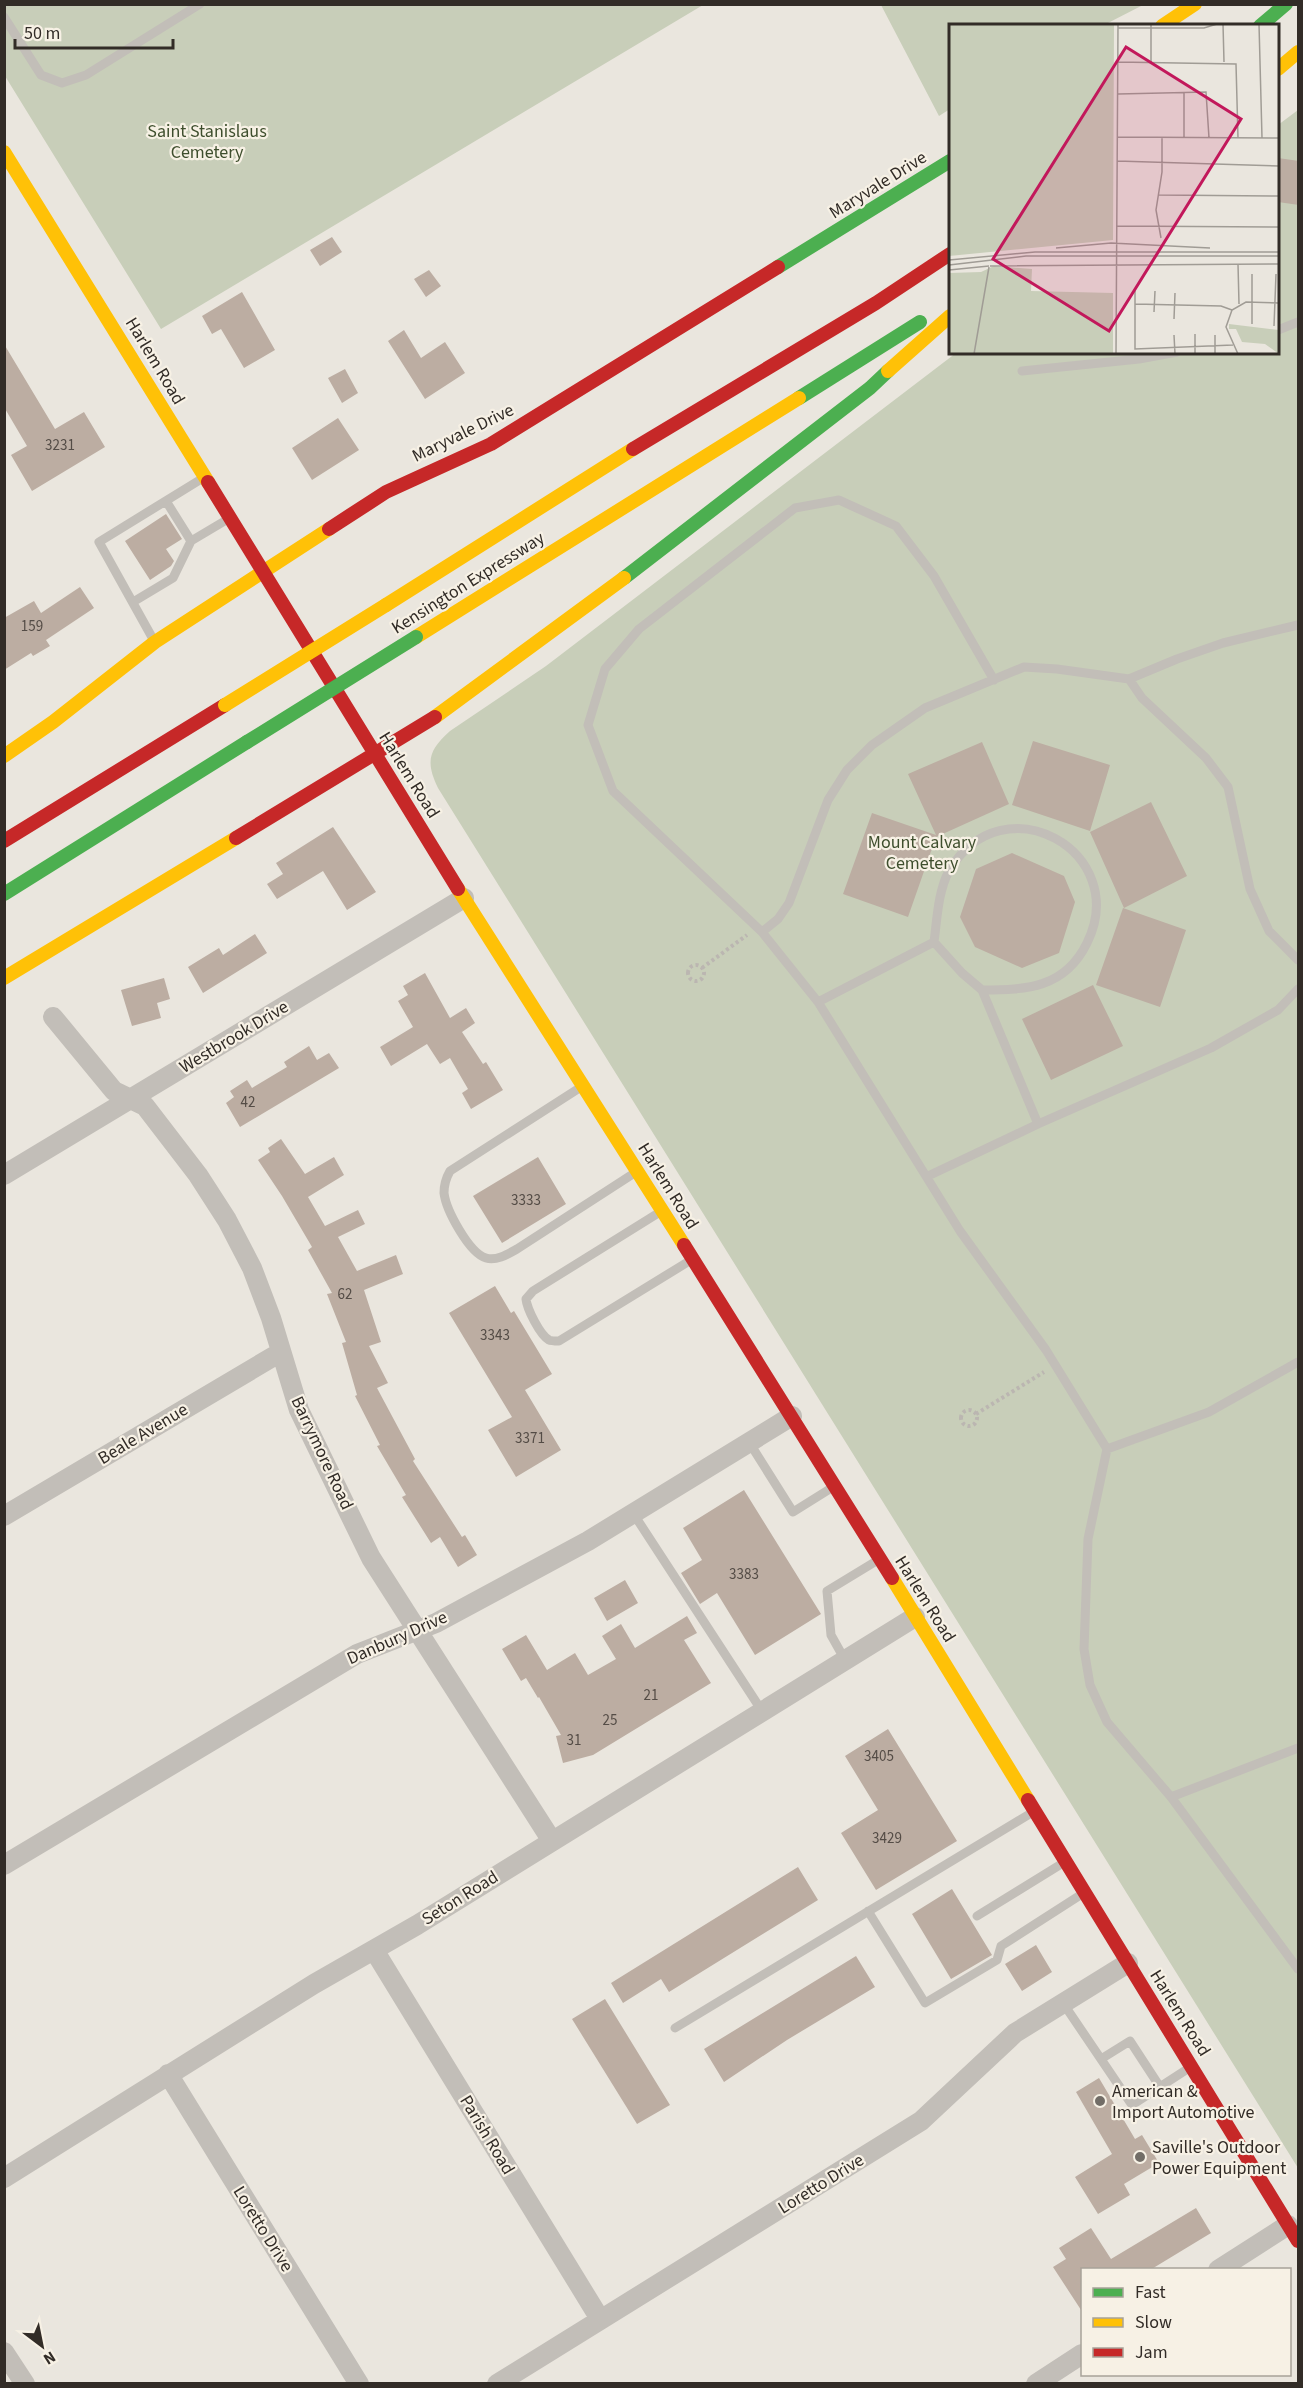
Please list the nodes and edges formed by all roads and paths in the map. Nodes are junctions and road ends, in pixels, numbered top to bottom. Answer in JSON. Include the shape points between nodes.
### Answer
{"nodes":[{"id":1,"x":200,"y":4,"type":"edge"},
{"id":2,"x":1195,"y":4,"type":"edge"},
{"id":3,"x":1286,"y":4,"type":"edge"},
{"id":4,"x":4,"y":16,"type":"edge"},
{"id":5,"x":1165,"y":24,"type":"edge"},
{"id":6,"x":1262,"y":24,"type":"edge"},
{"id":7,"x":1299,"y":52,"type":"edge"},
{"id":8,"x":1279,"y":68,"type":"edge"},
{"id":9,"x":4,"y":152,"type":"edge"},
{"id":10,"x":949,"y":162,"type":"edge"},
{"id":11,"x":949,"y":255,"type":"edge"},
{"id":12,"x":949,"y":303,"type":"edge"},
{"id":13,"x":949,"y":318,"type":"edge"},
{"id":14,"x":1299,"y":322,"type":"edge"},
{"id":15,"x":1279,"y":330,"type":"edge"},
{"id":16,"x":1166,"y":354,"type":"edge"},
{"id":17,"x":1022,"y":370,"type":"dead end"},
{"id":18,"x":205,"y":477,"type":"junction"},
{"id":19,"x":166,"y":501,"type":"junction"},
{"id":20,"x":230,"y":518,"type":"junction"},
{"id":21,"x":191,"y":541,"type":"junction"},
{"id":22,"x":263,"y":572,"type":"junction"},
{"id":23,"x":133,"y":602,"type":"junction"},
{"id":24,"x":1299,"y":625,"type":"edge"},
{"id":25,"x":155,"y":642,"type":"junction"},
{"id":26,"x":1130,"y":679,"type":"junction"},
{"id":27,"x":994,"y":680,"type":"junction"},
{"id":28,"x":376,"y":755,"type":"junction"},
{"id":29,"x":4,"y":756,"type":"edge"},
{"id":30,"x":4,"y":841,"type":"edge"},
{"id":31,"x":4,"y":894,"type":"edge"},
{"id":32,"x":464,"y":898,"type":"junction"},
{"id":33,"x":760,"y":930,"type":"junction"},
{"id":34,"x":934,"y":942,"type":"junction"},
{"id":35,"x":1299,"y":960,"type":"edge"},
{"id":36,"x":702,"y":968,"type":"junction"},
{"id":37,"x":4,"y":978,"type":"edge"},
{"id":38,"x":1299,"y":989,"type":"edge"},
{"id":39,"x":982,"y":990,"type":"junction"},
{"id":40,"x":818,"y":1002,"type":"junction"},
{"id":41,"x":53,"y":1017,"type":"dead end"},
{"id":42,"x":583,"y":1086,"type":"junction"},
{"id":43,"x":132,"y":1099,"type":"junction"},
{"id":44,"x":1038,"y":1124,"type":"junction"},
{"id":45,"x":637,"y":1171,"type":"junction"},
{"id":46,"x":4,"y":1175,"type":"edge"},
{"id":47,"x":928,"y":1176,"type":"junction"},
{"id":48,"x":662,"y":1211,"type":"junction"},
{"id":49,"x":692,"y":1259,"type":"junction"},
{"id":50,"x":281,"y":1352,"type":"junction"},
{"id":51,"x":1299,"y":1362,"type":"edge"},
{"id":52,"x":1055,"y":1365,"type":"junction"},
{"id":53,"x":976,"y":1414,"type":"junction"},
{"id":54,"x":792,"y":1416,"type":"junction"},
{"id":55,"x":749,"y":1442,"type":"junction"},
{"id":56,"x":1107,"y":1449,"type":"junction"},
{"id":57,"x":835,"y":1486,"type":"junction"},
{"id":58,"x":633,"y":1514,"type":"junction"},
{"id":59,"x":4,"y":1516,"type":"edge"},
{"id":60,"x":880,"y":1559,"type":"junction"},
{"id":61,"x":915,"y":1617,"type":"junction"},
{"id":62,"x":417,"y":1630,"type":"junction"},
{"id":63,"x":845,"y":1660,"type":"junction"},
{"id":64,"x":762,"y":1711,"type":"junction"},
{"id":65,"x":1299,"y":1748,"type":"edge"},
{"id":66,"x":1171,"y":1797,"type":"junction"},
{"id":67,"x":1035,"y":1811,"type":"junction"},
{"id":68,"x":552,"y":1841,"type":"junction"},
{"id":69,"x":1065,"y":1862,"type":"junction"},
{"id":70,"x":4,"y":1865,"type":"edge"},
{"id":71,"x":1084,"y":1892,"type":"junction"},
{"id":72,"x":868,"y":1911,"type":"junction"},
{"id":73,"x":977,"y":1916,"type":"dead end"},
{"id":74,"x":374,"y":1950,"type":"junction"},
{"id":75,"x":1128,"y":1963,"type":"junction"},
{"id":76,"x":1299,"y":1969,"type":"edge"},
{"id":77,"x":1063,"y":2003,"type":"junction"},
{"id":78,"x":675,"y":2028,"type":"dead end"},
{"id":79,"x":1101,"y":2059,"type":"junction"},
{"id":80,"x":1191,"y":2067,"type":"junction"},
{"id":81,"x":168,"y":2074,"type":"junction"},
{"id":82,"x":1160,"y":2087,"type":"junction"},
{"id":83,"x":4,"y":2178,"type":"edge"},
{"id":84,"x":1294,"y":2233,"type":"edge"},
{"id":85,"x":1222,"y":2268,"type":"edge"},
{"id":86,"x":600,"y":2319,"type":"junction"},
{"id":87,"x":4,"y":2352,"type":"edge"},
{"id":88,"x":1081,"y":2355,"type":"edge"},
{"id":89,"x":25,"y":2384,"type":"edge"},
{"id":90,"x":359,"y":2384,"type":"edge"},
{"id":91,"x":497,"y":2384,"type":"edge"},
{"id":92,"x":1036,"y":2384,"type":"edge"}],
"edges":[{"from":1,"to":4,"type":"lane","via":[[86,75],[62,83],[40,75]]},
{"from":2,"to":5,"type":"main road"},
{"from":3,"to":6,"type":"main road"},
{"from":7,"to":8,"type":"main road"},
{"from":9,"to":18,"type":"main road","name":"Harlem Road"},
{"from":10,"to":22,"type":"main road","name":"Maryvale Drive","via":[[553,407],[490,444],[386,492]]},
{"from":11,"to":30,"type":"main road","name":"Kensington Expressway","bridge":true},
{"from":12,"to":31,"type":"main road","name":"Kensington Expressway","bridge":true},
{"from":13,"to":28,"type":"main road","via":[[870,388],[572,619]]},
{"from":14,"to":15,"type":"lane"},
{"from":16,"to":17,"type":"lane"},
{"from":18,"to":19,"type":"lane"},
{"from":18,"to":20,"type":"main road","name":"Harlem Road"},
{"from":19,"to":21,"type":"lane"},
{"from":19,"to":23,"type":"lane","via":[[99,542]]},
{"from":20,"to":21,"type":"lane"},
{"from":20,"to":22,"type":"main road","name":"Harlem Road"},
{"from":21,"to":23,"type":"lane","via":[[174,578]]},
{"from":22,"to":25,"type":"main road","name":"Maryvale Drive"},
{"from":22,"to":28,"type":"main road","name":"Harlem Road"},
{"from":23,"to":25,"type":"lane"},
{"from":24,"to":26,"type":"lane","via":[[1223,643]]},
{"from":25,"to":29,"type":"main road","name":"Maryvale Drive"},
{"from":26,"to":27,"type":"lane","via":[[1024,667]]},
{"from":26,"to":35,"type":"lane","via":[[1142,698],[1206,758],[1228,787],[1250,889],[1269,931]]},
{"from":27,"to":33,"type":"lane","via":[[925,708],[872,745],[847,770],[828,800],[789,903],[778,919]]},
{"from":27,"to":33,"type":"lane","via":[[934,576],[896,526],[839,500],[795,508],[639,629],[605,669],[588,725],[613,791]]},
{"from":28,"to":32,"type":"main road","name":"Harlem Road"},
{"from":28,"to":37,"type":"main road"},
{"from":32,"to":42,"type":"main road","name":"Harlem Road"},
{"from":32,"to":43,"type":"street","name":"Westbrook Drive"},
{"from":33,"to":36,"type":"path"},
{"from":33,"to":40,"type":"lane"},
{"from":34,"to":39,"type":"lane"},
{"from":34,"to":39,"type":"lane","via":[[949,872],[976,841],[1015,828],[1050,835],[1069,846],[1084,864],[1095,891],[1097,909],[1094,928],[1074,965],[1057,978],[1020,990]]},
{"from":34,"to":40,"type":"lane"},
{"from":36,"to":36,"type":"path","via":[[700,980],[689,977],[693,966]]},
{"from":38,"to":44,"type":"lane","via":[[1278,1010],[1211,1048]]},
{"from":39,"to":44,"type":"lane"},
{"from":40,"to":47,"type":"lane"},
{"from":41,"to":43,"type":"street","name":"Barrymore Road","via":[[114,1091]]},
{"from":42,"to":45,"type":"main road","name":"Harlem Road"},
{"from":42,"to":45,"type":"lane","via":[[450,1171],[444,1195],[466,1240],[486,1258],[499,1258]]},
{"from":43,"to":46,"type":"street","name":"Westbrook Drive"},
{"from":43,"to":50,"type":"street","name":"Barrymore Road","via":[[145,1106],[227,1220],[252,1268]]},
{"from":44,"to":47,"type":"lane"},
{"from":45,"to":48,"type":"main road","name":"Harlem Road"},
{"from":47,"to":52,"type":"lane","via":[[960,1231]]},
{"from":48,"to":49,"type":"main road","name":"Harlem Road"},
{"from":48,"to":49,"type":"lane","via":[[533,1292],[526,1299],[527,1309],[545,1337],[559,1341]]},
{"from":49,"to":54,"type":"main road","name":"Harlem Road"},
{"from":50,"to":59,"type":"street","name":"Beale Avenue"},
{"from":50,"to":62,"type":"street","name":"Barrymore Road","via":[[299,1410],[371,1558]]},
{"from":51,"to":56,"type":"lane","via":[[1209,1412]]},
{"from":52,"to":53,"type":"path"},
{"from":52,"to":56,"type":"lane"},
{"from":53,"to":53,"type":"path","via":[[972,1425],[961,1420],[967,1411]]},
{"from":54,"to":55,"type":"street","name":"Danbury Drive"},
{"from":54,"to":57,"type":"main road","name":"Harlem Road"},
{"from":55,"to":57,"type":"lane","via":[[793,1512]]},
{"from":55,"to":58,"type":"street","name":"Danbury Drive"},
{"from":56,"to":66,"type":"lane","via":[[1088,1539],[1084,1649],[1090,1685],[1107,1722]]},
{"from":57,"to":60,"type":"main road","name":"Harlem Road"},
{"from":58,"to":62,"type":"street","name":"Danbury Drive"},
{"from":58,"to":64,"type":"lane"},
{"from":60,"to":61,"type":"main road","name":"Harlem Road"},
{"from":60,"to":63,"type":"lane","via":[[827,1591],[831,1635]]},
{"from":61,"to":63,"type":"street","name":"Seton Road"},
{"from":61,"to":67,"type":"main road","name":"Harlem Road"},
{"from":62,"to":68,"type":"street","name":"Barrymore Road"},
{"from":62,"to":70,"type":"street","name":"Danbury Drive","via":[[357,1654]]},
{"from":63,"to":64,"type":"street","name":"Seton Road"},
{"from":64,"to":68,"type":"street","name":"Seton Road"},
{"from":65,"to":66,"type":"lane"},
{"from":66,"to":76,"type":"lane"},
{"from":67,"to":69,"type":"main road","name":"Harlem Road"},
{"from":67,"to":72,"type":"lane"},
{"from":68,"to":74,"type":"street","name":"Seton Road"},
{"from":69,"to":71,"type":"main road","name":"Harlem Road"},
{"from":69,"to":73,"type":"lane"},
{"from":71,"to":72,"type":"lane","via":[[1001,1946],[996,1960],[925,2003]]},
{"from":71,"to":75,"type":"main road","name":"Harlem Road"},
{"from":72,"to":78,"type":"lane"},
{"from":74,"to":81,"type":"street","name":"Seton Road"},
{"from":74,"to":86,"type":"street","name":"Parish Road"},
{"from":75,"to":77,"type":"street","name":"Loretto Drive"},
{"from":75,"to":80,"type":"main road","name":"Harlem Road"},
{"from":77,"to":79,"type":"lane"},
{"from":77,"to":86,"type":"street","name":"Loretto Drive","via":[[1015,2033],[921,2121]]},
{"from":79,"to":82,"type":"lane","via":[[1132,2105]]},
{"from":79,"to":82,"type":"lane","via":[[1130,2041]]},
{"from":80,"to":82,"type":"lane"},
{"from":80,"to":84,"type":"main road","name":"Harlem Road"},
{"from":81,"to":83,"type":"street","name":"Seton Road"},
{"from":81,"to":90,"type":"street","name":"Loretto Drive"},
{"from":84,"to":85,"type":"street"},
{"from":86,"to":91,"type":"street","name":"Loretto Drive"},
{"from":87,"to":89,"type":"street"},
{"from":88,"to":92,"type":"street"}]}
